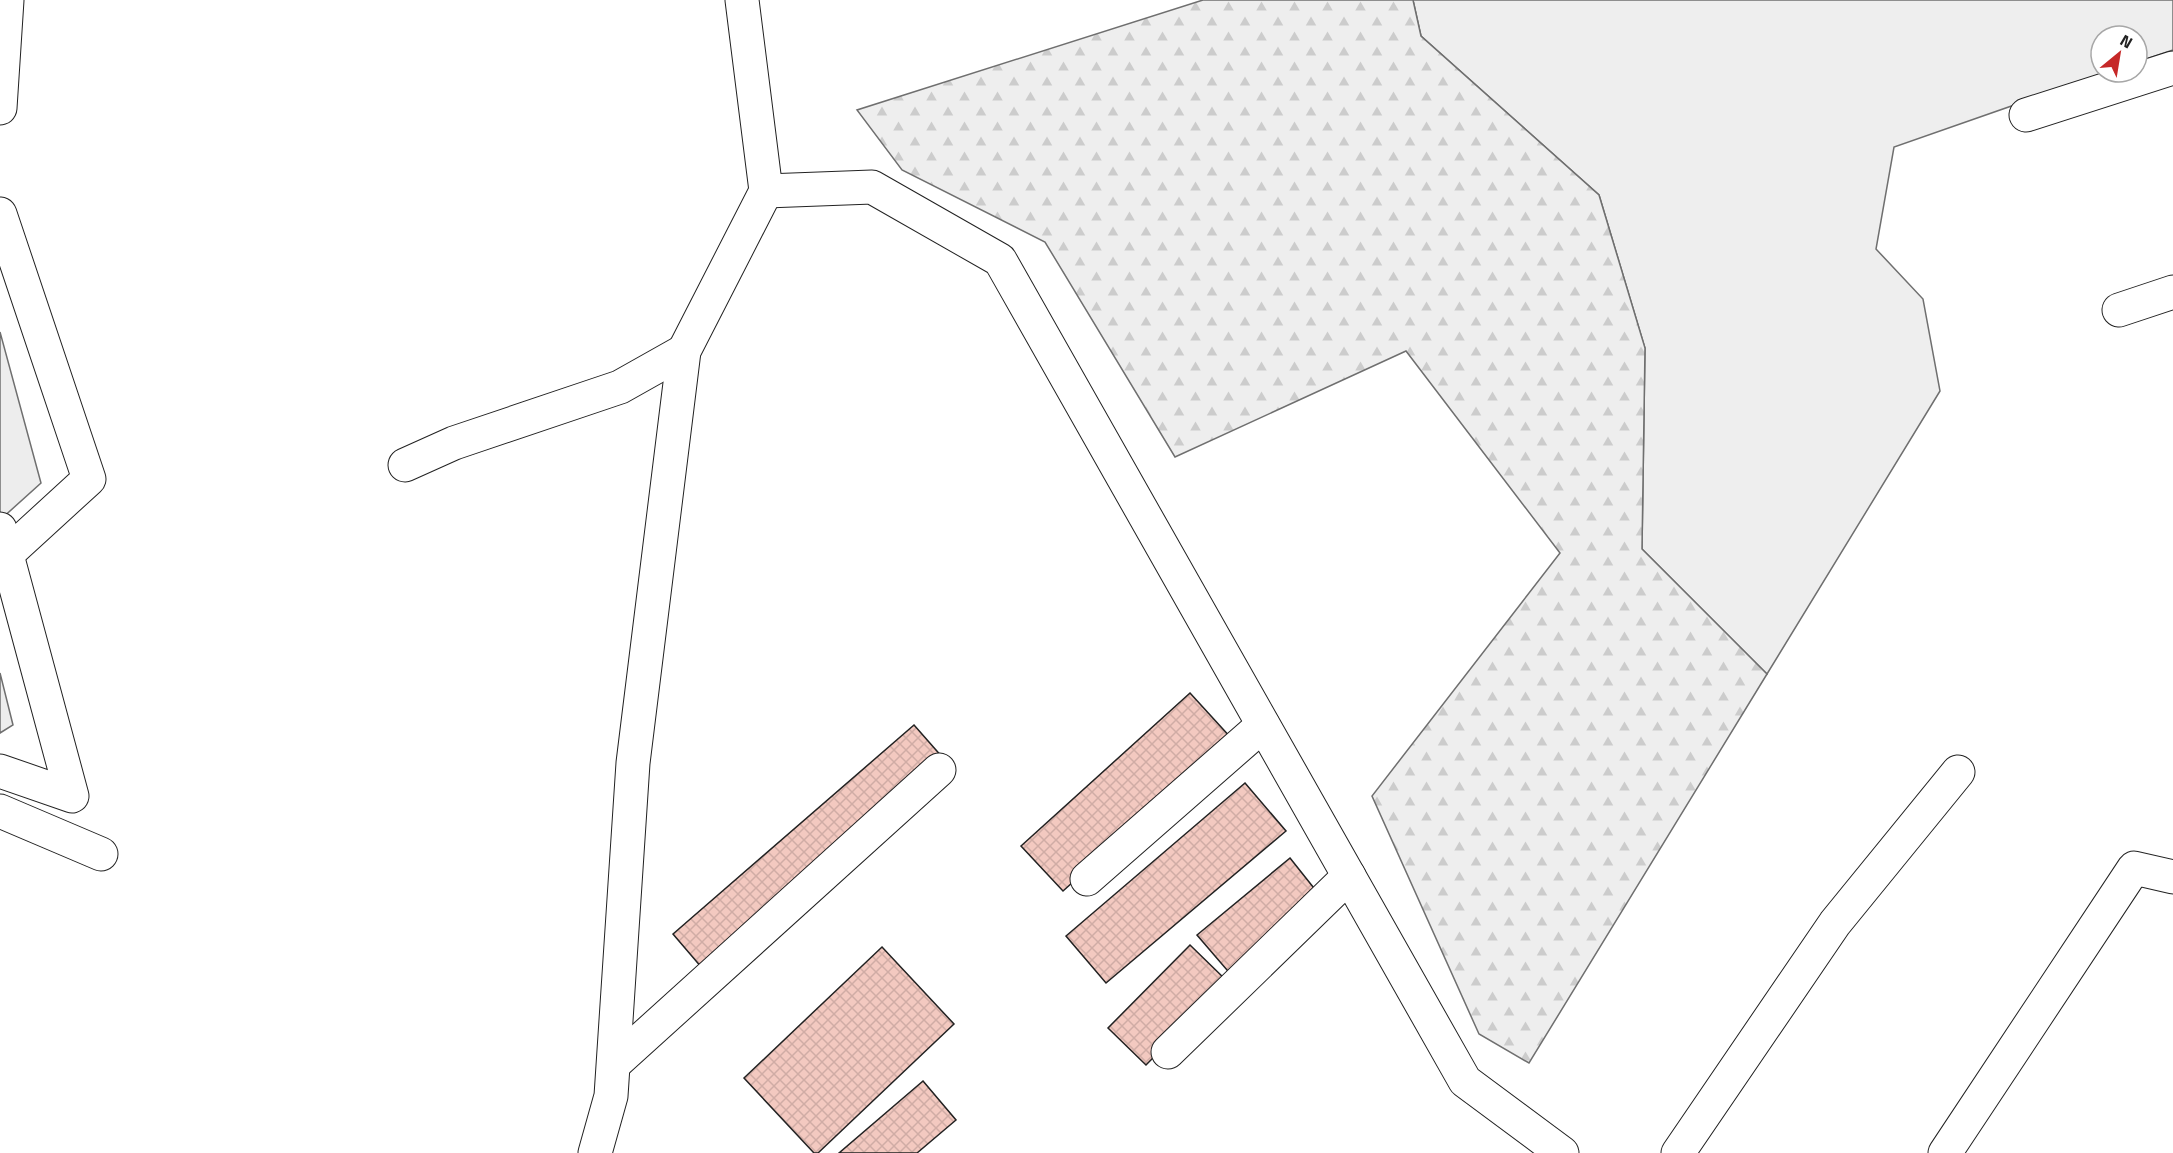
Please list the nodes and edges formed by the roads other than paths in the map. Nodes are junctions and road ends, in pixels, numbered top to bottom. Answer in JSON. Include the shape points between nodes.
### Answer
{"nodes":[{"id":1,"x":7,"y":0,"type":"edge"},
{"id":2,"x":742,"y":0,"type":"edge"},
{"id":3,"x":2173,"y":68,"type":"edge"},
{"id":4,"x":0,"y":108,"type":"edge"},
{"id":5,"x":2026,"y":115,"type":"dead end"},
{"id":6,"x":766,"y":191,"type":"junction"},
{"id":7,"x":0,"y":214,"type":"edge"},
{"id":8,"x":2173,"y":292,"type":"edge"},
{"id":9,"x":2119,"y":310,"type":"dead end"},
{"id":10,"x":684,"y":351,"type":"junction"},
{"id":11,"x":405,"y":465,"type":"dead end"},
{"id":12,"x":3,"y":542,"type":"edge"},
{"id":13,"x":1263,"y":725,"type":"junction"},
{"id":14,"x":939,"y":770,"type":"dead end"},
{"id":15,"x":0,"y":771,"type":"edge"},
{"id":16,"x":1958,"y":772,"type":"dead end"},
{"id":17,"x":0,"y":810,"type":"edge"},
{"id":18,"x":101,"y":854,"type":"dead end"},
{"id":19,"x":1349,"y":876,"type":"junction"},
{"id":20,"x":2173,"y":878,"type":"edge"},
{"id":21,"x":1087,"y":879,"type":"dead end"},
{"id":22,"x":1168,"y":1052,"type":"dead end"},
{"id":23,"x":614,"y":1064,"type":"junction"},
{"id":24,"x":595,"y":1153,"type":"edge"},
{"id":25,"x":1562,"y":1153,"type":"edge"},
{"id":26,"x":1678,"y":1153,"type":"edge"},
{"id":27,"x":1945,"y":1153,"type":"edge"}],
"edges":[{"from":1,"to":4,"type":"street"},
{"from":2,"to":6,"type":"street"},
{"from":3,"to":5,"type":"street"},
{"from":6,"to":10,"type":"street"},
{"from":6,"to":13,"type":"street","via":[[873,187],[1000,260]]},
{"from":7,"to":12,"type":"street","via":[[89,479]]},
{"from":8,"to":9,"type":"street"},
{"from":10,"to":11,"type":"street","via":[[620,387],[454,443]]},
{"from":10,"to":23,"type":"street","via":[[633,763]]},
{"from":12,"to":15,"type":"street","via":[[72,796]]},
{"from":13,"to":19,"type":"street"},
{"from":13,"to":21,"type":"street"},
{"from":14,"to":23,"type":"street"},
{"from":16,"to":26,"type":"street","via":[[1835,924]]},
{"from":17,"to":18,"type":"street"},
{"from":19,"to":22,"type":"street"},
{"from":19,"to":25,"type":"street","via":[[1465,1080]]},
{"from":20,"to":27,"type":"street","via":[[2134,868]]},
{"from":23,"to":24,"type":"street","via":[[611,1096]]}]}
